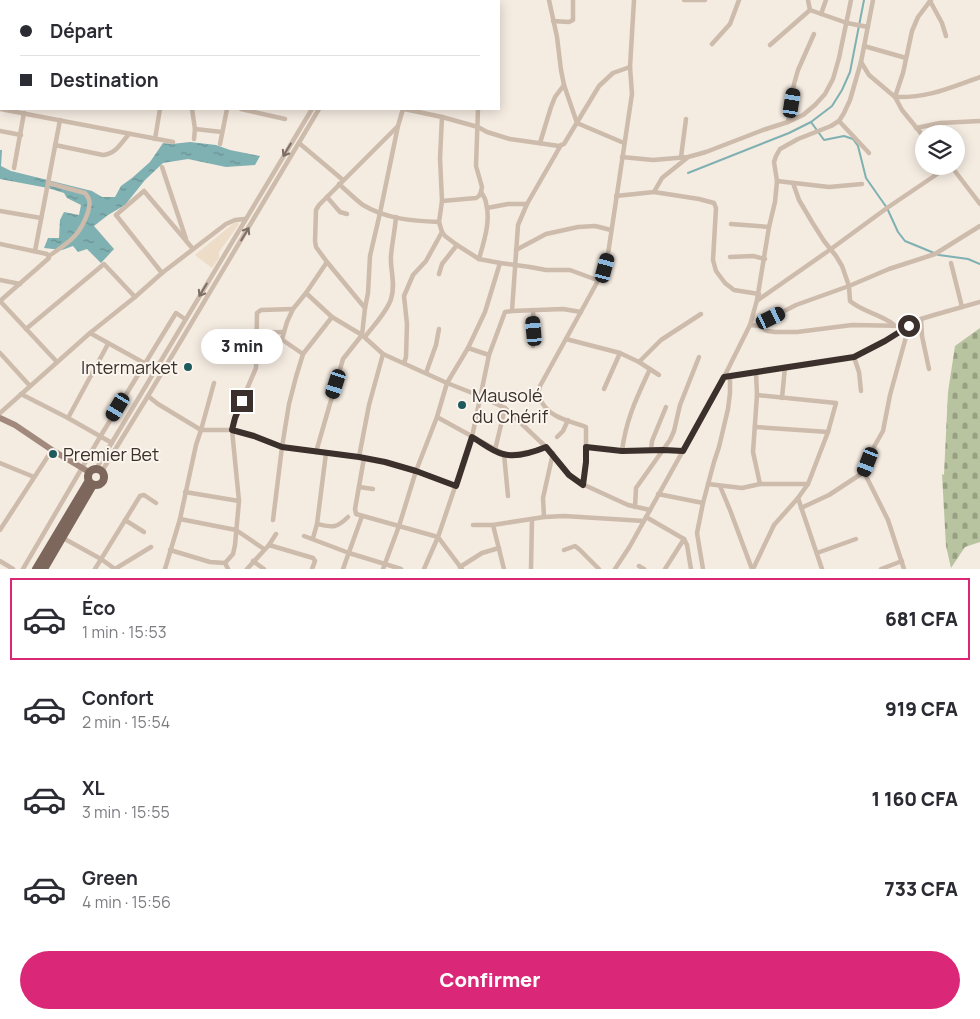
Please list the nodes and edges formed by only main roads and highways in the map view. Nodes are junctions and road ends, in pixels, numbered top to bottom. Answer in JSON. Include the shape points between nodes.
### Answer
{"nodes":[{"id":1,"x":91,"y":484,"type":"junction"},
{"id":2,"x":36,"y":569,"type":"edge"},
{"id":3,"x":44,"y":569,"type":"edge"}],
"edges":[{"from":1,"to":1,"type":"main road","via":[[87,477],[92,470],[104,476],[103,482]]},
{"from":1,"to":2,"type":"main road"},
{"from":1,"to":3,"type":"main road"}]}
